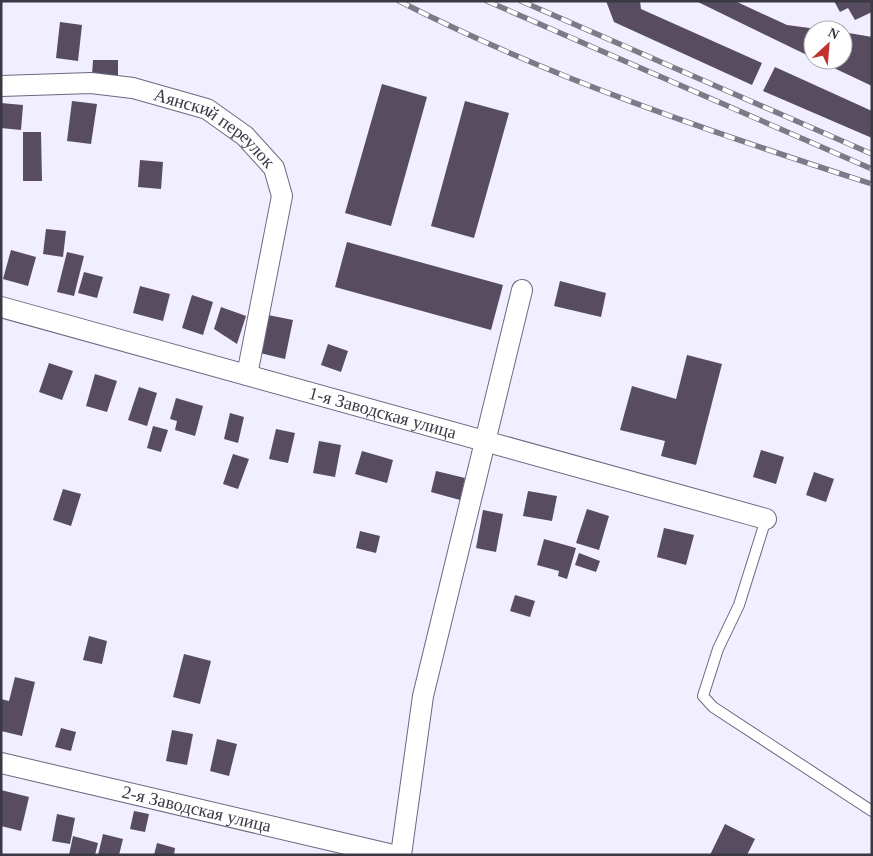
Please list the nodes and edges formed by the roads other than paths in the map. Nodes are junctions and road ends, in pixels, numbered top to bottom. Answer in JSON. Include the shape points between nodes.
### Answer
{"nodes":[{"id":1,"x":1,"y":86,"type":"edge"},
{"id":2,"x":522,"y":290,"type":"dead end"},
{"id":3,"x":1,"y":307,"type":"edge"},
{"id":4,"x":246,"y":375,"type":"junction"},
{"id":5,"x":486,"y":442,"type":"junction"},
{"id":6,"x":766,"y":519,"type":"joint"},
{"id":7,"x":1,"y":763,"type":"edge"},
{"id":8,"x":872,"y":811,"type":"edge"},
{"id":9,"x":350,"y":850,"type":"edge"},
{"id":10,"x":393,"y":855,"type":"edge"},
{"id":11,"x":401,"y":855,"type":"edge"}],
"edges":[{"from":1,"to":4,"type":"street","name":"Аянский переулок","via":[[100,84],[134,88],[207,109],[245,136],[274,168],[282,196]]},
{"from":2,"to":5,"type":"street"},
{"from":3,"to":4,"type":"street","name":"1-я Заводская улица"},
{"from":4,"to":5,"type":"street","name":"1-я Заводская улица"},
{"from":5,"to":6,"type":"street","name":"1-я Заводская улица"},
{"from":5,"to":11,"type":"street","via":[[423,696]]},
{"from":6,"to":8,"type":"lane","via":[[739,605],[718,650],[703,696],[713,707]]},
{"from":7,"to":9,"type":"street","name":"2-я Заводская улица"},
{"from":9,"to":10,"type":"street","name":"2-я Заводская улица"}]}
